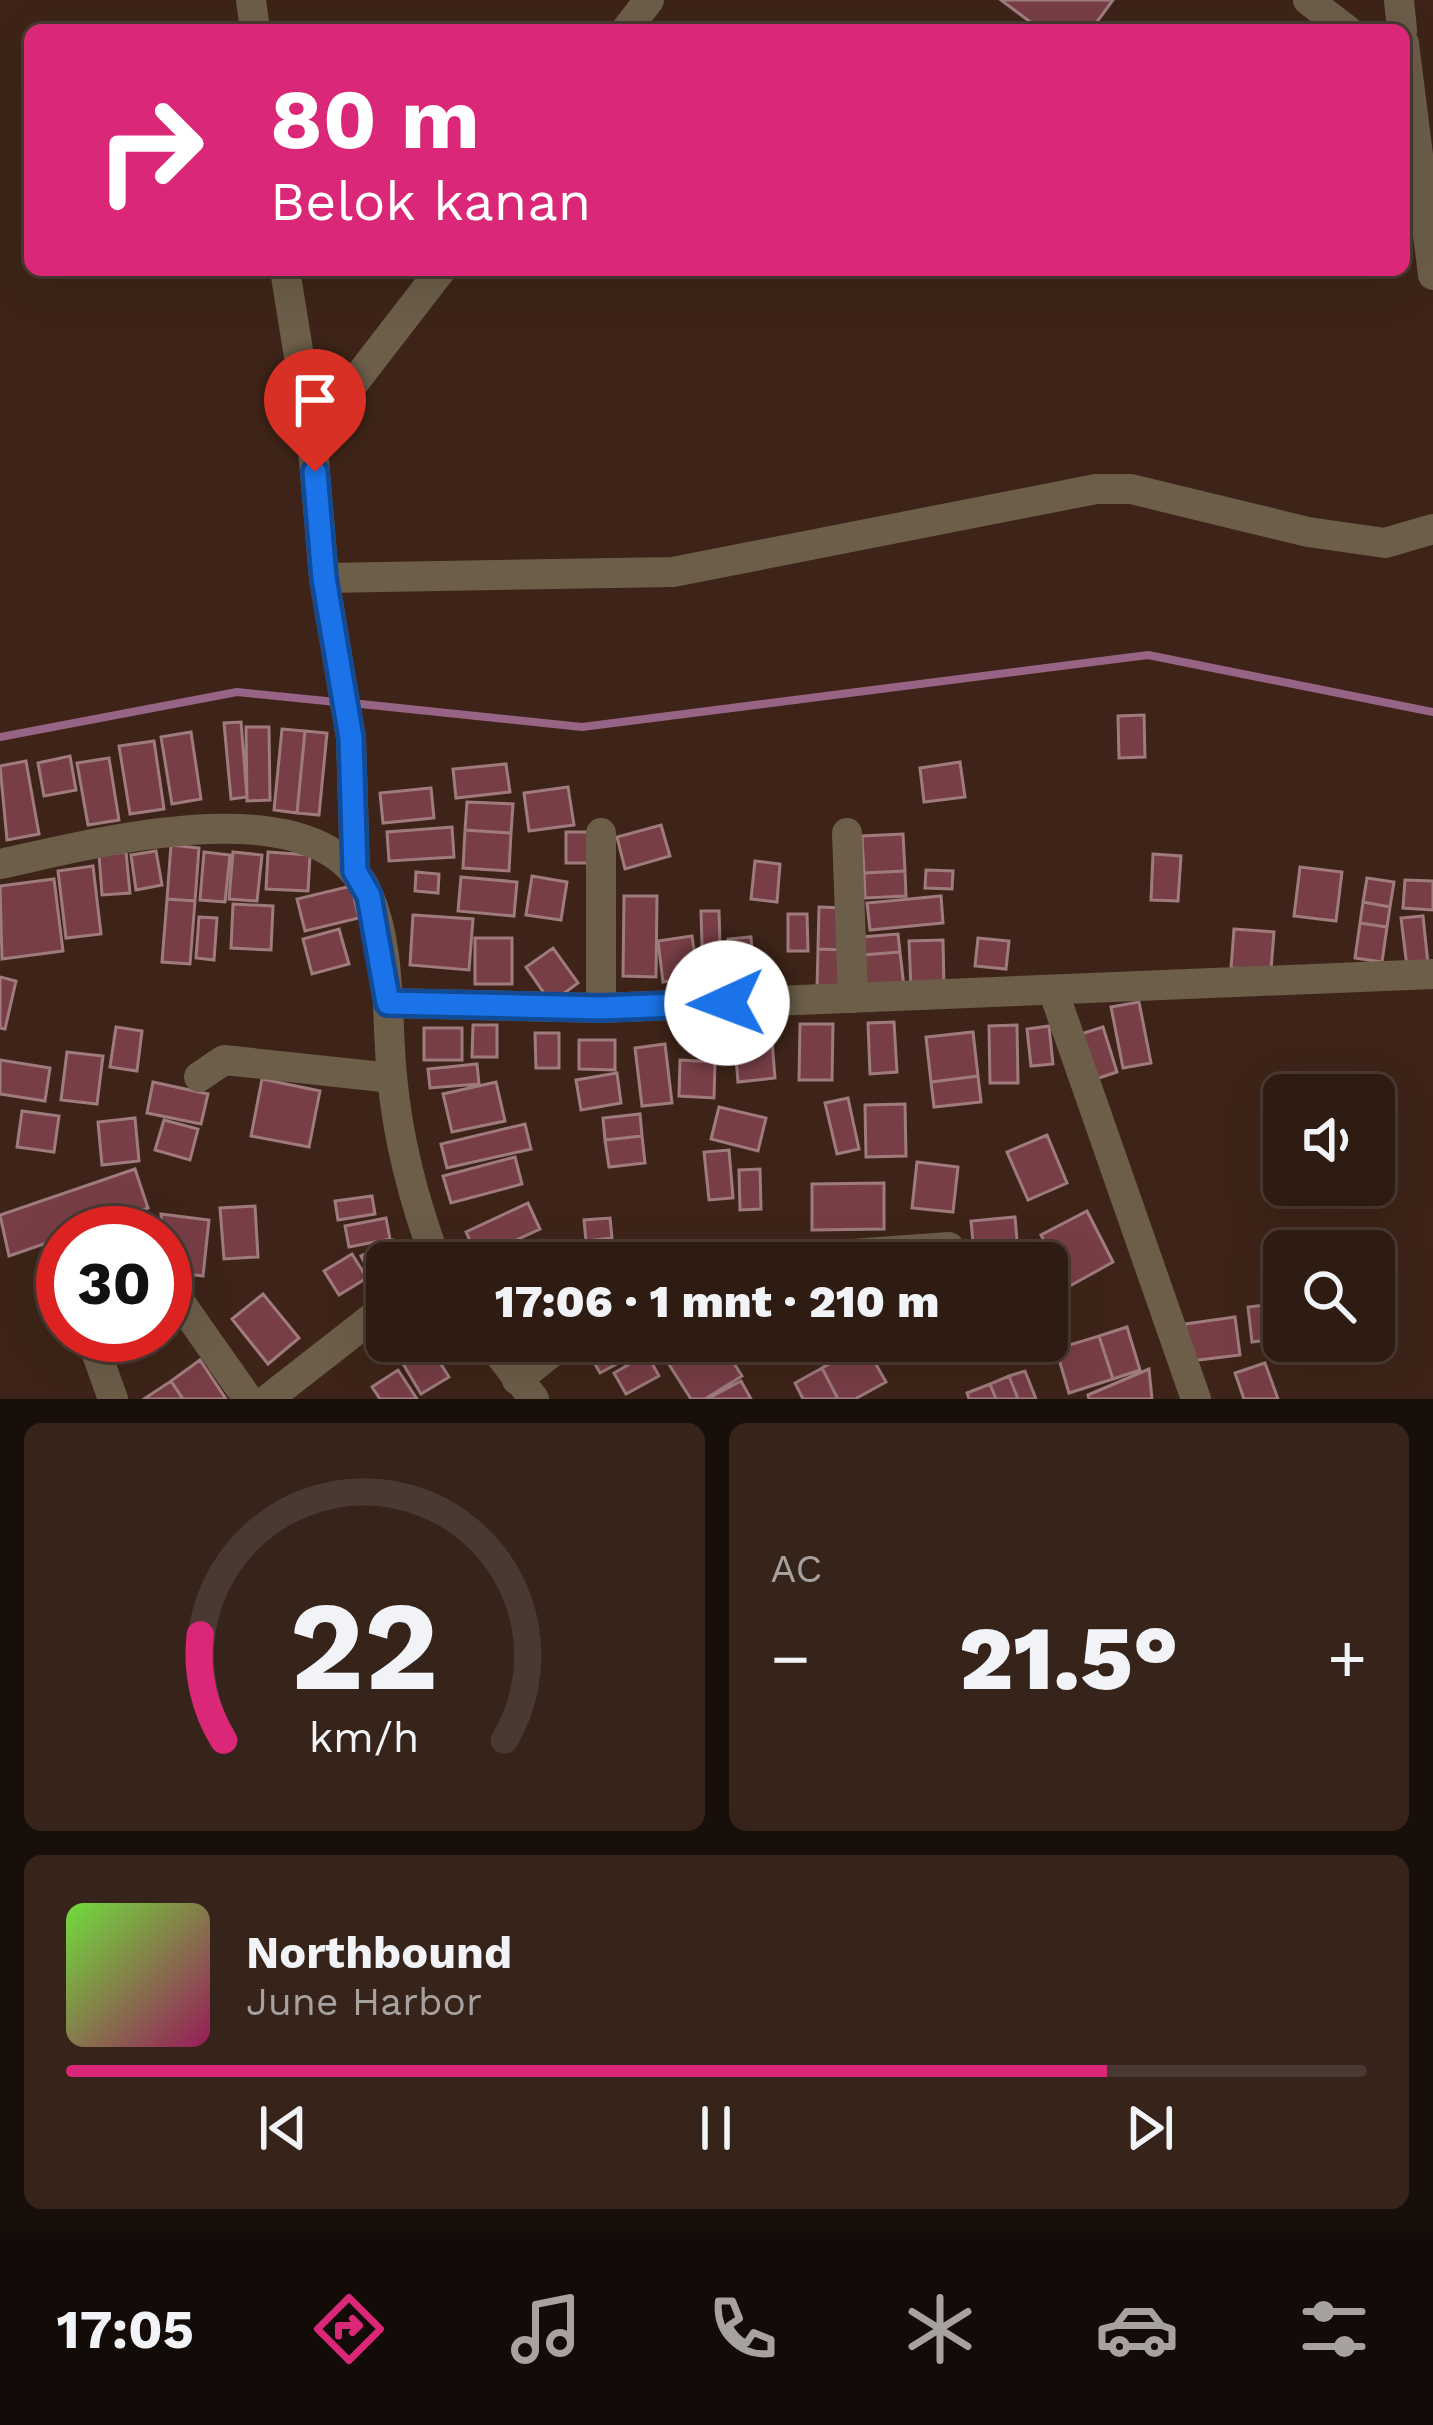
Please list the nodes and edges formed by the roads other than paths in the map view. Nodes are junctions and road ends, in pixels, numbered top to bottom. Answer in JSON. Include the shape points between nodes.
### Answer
{"nodes":[{"id":1,"x":649,"y":0,"type":"edge"},
{"id":2,"x":1308,"y":0,"type":"edge"},
{"id":3,"x":631,"y":24,"type":"edge"},
{"id":4,"x":1339,"y":24,"type":"edge"},
{"id":5,"x":1410,"y":106,"type":"edge"},
{"id":6,"x":1433,"y":275,"type":"edge"},
{"id":7,"x":286,"y":276,"type":"edge"},
{"id":8,"x":436,"y":276,"type":"edge"},
{"id":9,"x":312,"y":437,"type":"junction"},
{"id":10,"x":1433,"y":529,"type":"edge"},
{"id":11,"x":324,"y":578,"type":"junction"},
{"id":12,"x":601,"y":833,"type":"dead end"},
{"id":13,"x":847,"y":833,"type":"dead end"},
{"id":14,"x":0,"y":864,"type":"edge"},
{"id":15,"x":355,"y":871,"type":"junction"},
{"id":16,"x":1433,"y":974,"type":"edge"},
{"id":17,"x":1053,"y":991,"type":"junction"},
{"id":18,"x":853,"y":998,"type":"junction"},
{"id":19,"x":388,"y":1003,"type":"junction"},
{"id":20,"x":601,"y":1008,"type":"junction"},
{"id":21,"x":199,"y":1077,"type":"dead end"},
{"id":22,"x":392,"y":1078,"type":"junction"},
{"id":23,"x":429,"y":1242,"type":"edge"},
{"id":24,"x":192,"y":1319,"type":"edge"},
{"id":25,"x":366,"y":1322,"type":"edge"},
{"id":26,"x":100,"y":1362,"type":"edge"},
{"id":27,"x":505,"y":1362,"type":"edge"},
{"id":28,"x":548,"y":1362,"type":"edge"},
{"id":29,"x":526,"y":1389,"type":"edge"},
{"id":30,"x":113,"y":1399,"type":"edge"},
{"id":31,"x":248,"y":1399,"type":"edge"},
{"id":32,"x":268,"y":1399,"type":"edge"},
{"id":33,"x":1196,"y":1399,"type":"edge"}],
"edges":[{"from":1,"to":3,"type":"street"},
{"from":2,"to":4,"type":"street"},
{"from":5,"to":6,"type":"street"},
{"from":7,"to":9,"type":"street"},
{"from":8,"to":9,"type":"street"},
{"from":9,"to":11,"type":"street"},
{"from":10,"to":11,"type":"street","via":[[1385,543],[1152,493],[1096,489],[673,572]]},
{"from":11,"to":15,"type":"street","via":[[351,738]]},
{"from":12,"to":20,"type":"street"},
{"from":13,"to":18,"type":"street"},
{"from":14,"to":15,"type":"street","via":[[125,838],[250,830],[316,842]]},
{"from":15,"to":19,"type":"street","via":[[369,896]]},
{"from":16,"to":17,"type":"street"},
{"from":17,"to":18,"type":"street"},
{"from":17,"to":33,"type":"street"},
{"from":18,"to":20,"type":"street"},
{"from":19,"to":20,"type":"street"},
{"from":19,"to":22,"type":"street"},
{"from":21,"to":22,"type":"street","via":[[224,1060]]},
{"from":22,"to":23,"type":"street"},
{"from":24,"to":31,"type":"street"},
{"from":25,"to":32,"type":"street"},
{"from":26,"to":30,"type":"street"},
{"from":27,"to":29,"type":"street"},
{"from":28,"to":29,"type":"street"}]}
